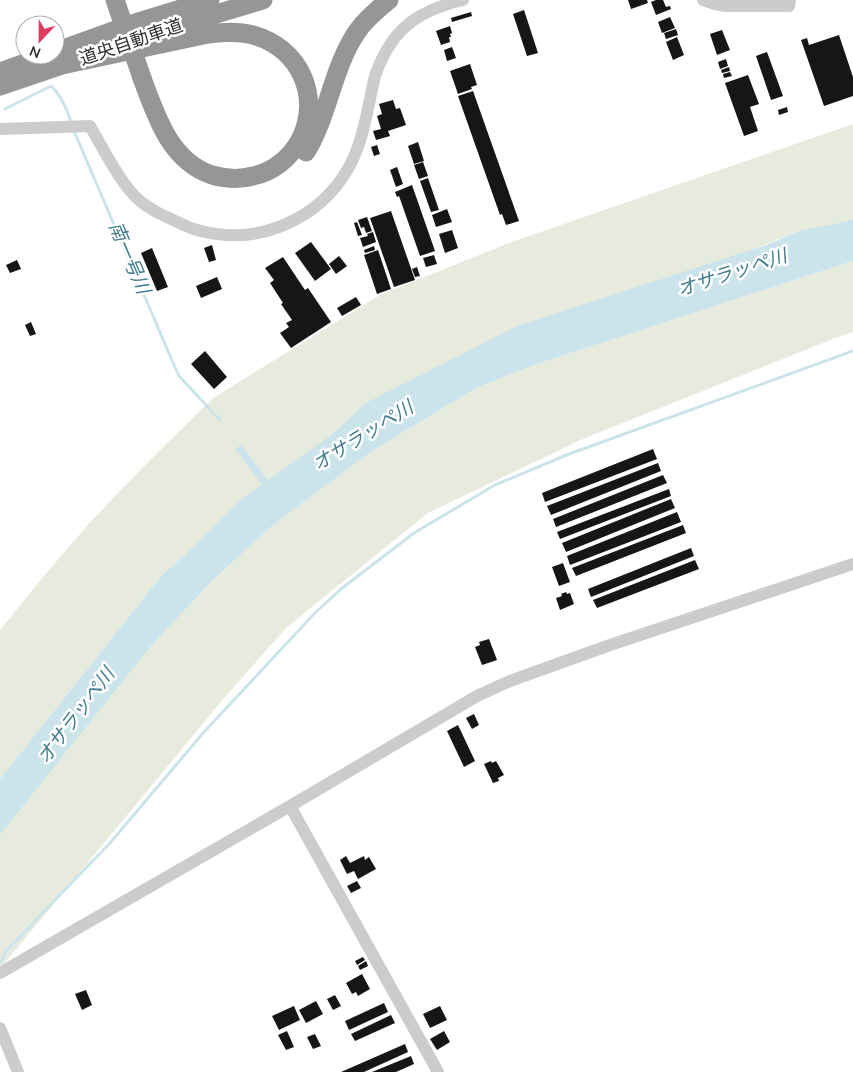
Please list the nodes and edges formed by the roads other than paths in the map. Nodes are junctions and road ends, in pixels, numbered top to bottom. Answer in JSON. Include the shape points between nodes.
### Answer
{"nodes":[{"id":1,"x":210,"y":0,"type":"edge"},
{"id":2,"x":263,"y":0,"type":"edge"},
{"id":3,"x":389,"y":0,"type":"edge"},
{"id":4,"x":463,"y":0,"type":"edge"},
{"id":5,"x":703,"y":0,"type":"edge"},
{"id":6,"x":790,"y":0,"type":"edge"},
{"id":7,"x":109,"y":1,"type":"edge"},
{"id":8,"x":65,"y":54,"type":"edge"},
{"id":9,"x":65,"y":55,"type":"edge"},
{"id":10,"x":65,"y":56,"type":"edge"},
{"id":11,"x":28,"y":65,"type":"edge"},
{"id":12,"x":41,"y":65,"type":"edge"},
{"id":13,"x":0,"y":72,"type":"edge"},
{"id":14,"x":137,"y":79,"type":"junction"},
{"id":15,"x":0,"y":86,"type":"edge"},
{"id":16,"x":0,"y":129,"type":"edge"},
{"id":17,"x":853,"y":564,"type":"edge"},
{"id":18,"x":290,"y":806,"type":"junction"},
{"id":19,"x":0,"y":973,"type":"edge"},
{"id":20,"x":0,"y":1028,"type":"edge"},
{"id":21,"x":18,"y":1072,"type":"edge"},
{"id":22,"x":438,"y":1072,"type":"edge"}],
"edges":[{"from":1,"to":8,"type":"highway","name":"道央自動車道","via":[[138,22]]},
{"from":2,"to":9,"type":"highway","name":"道央自動車道"},
{"from":3,"to":14,"type":"highway","via":[[369,17],[349,45],[307,152],[289,172],[264,186],[220,189],[190,178],[162,148],[147,120]]},
{"from":4,"to":16,"type":"street","via":[[444,4],[420,16],[402,29],[384,53],[350,166],[333,190],[303,216],[282,227],[257,234],[201,231],[140,201],[130,191],[90,126]]},
{"from":5,"to":6,"type":"street","via":[[724,6],[789,6]]},
{"from":7,"to":14,"type":"highway","bridge":true},
{"from":10,"to":14,"type":"highway","via":[[208,34],[232,32],[254,35],[286,52],[302,74],[308,102],[305,126],[295,149],[273,169],[247,178],[223,178],[206,173],[179,154]]},
{"from":11,"to":13,"type":"highway","name":"道央自動車道"},
{"from":12,"to":15,"type":"highway","name":"道央自動車道"},
{"from":17,"to":18,"type":"street","via":[[610,644],[510,681],[477,696]]},
{"from":18,"to":19,"type":"street"},
{"from":18,"to":22,"type":"street"},
{"from":20,"to":21,"type":"street"}]}
